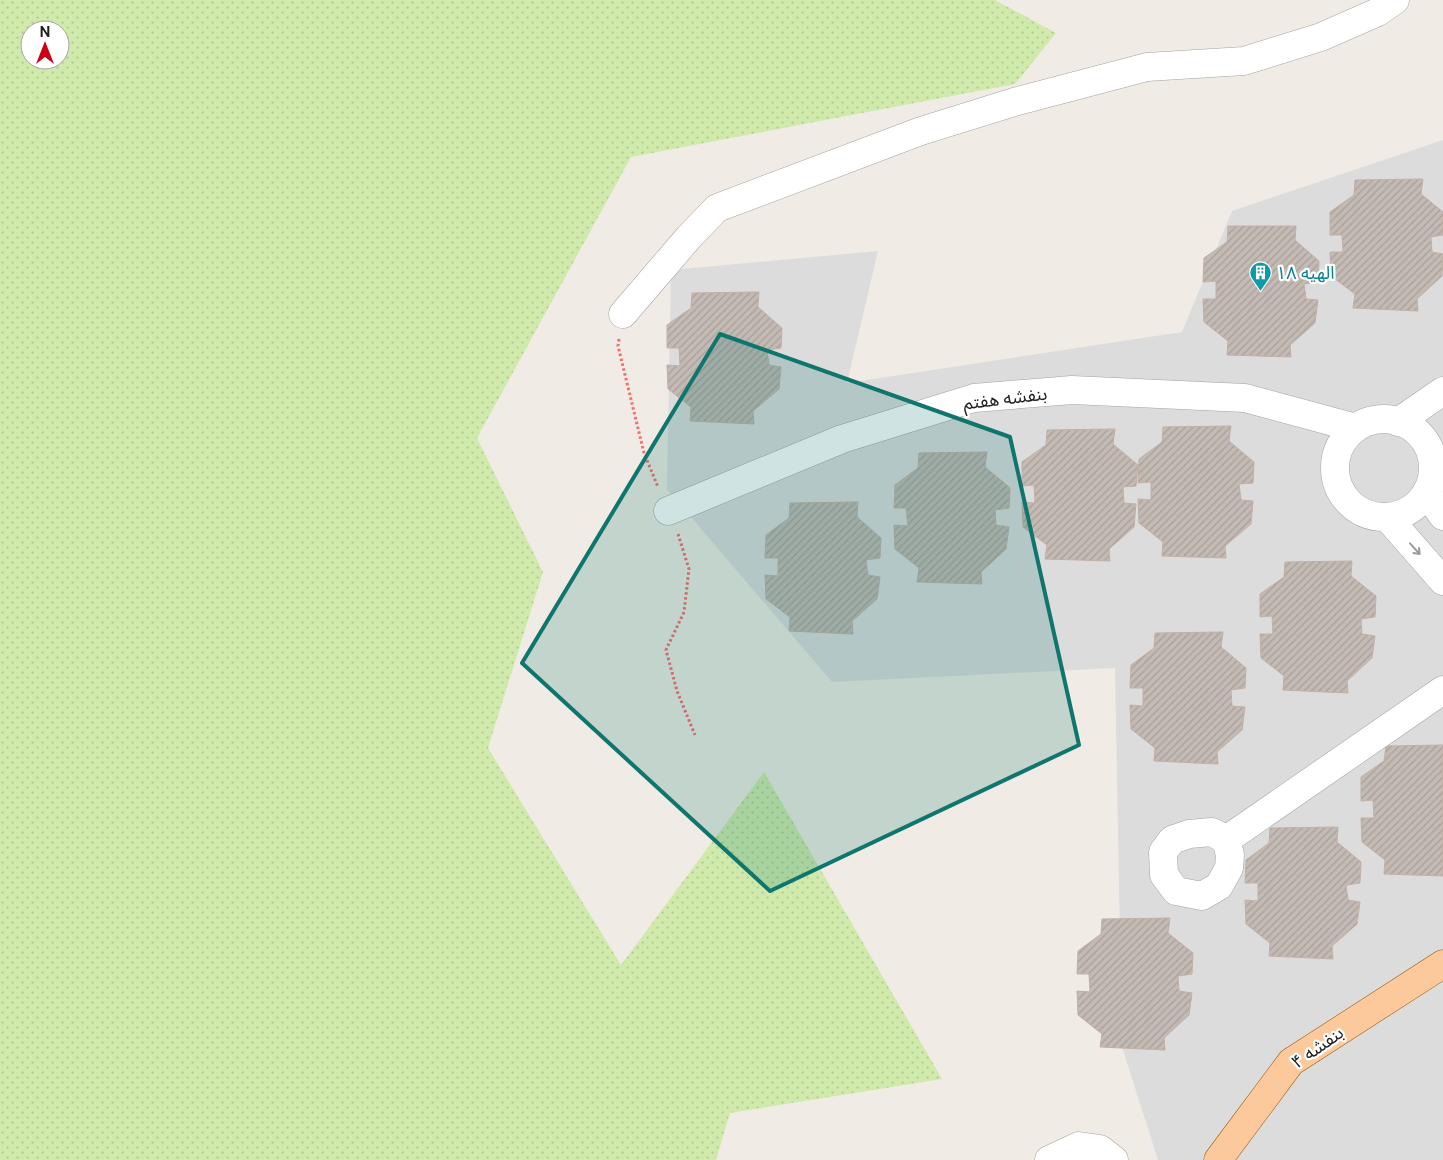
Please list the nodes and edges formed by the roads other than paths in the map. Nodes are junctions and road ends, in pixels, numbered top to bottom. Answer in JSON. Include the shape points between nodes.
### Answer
{"nodes":[{"id":1,"x":1395,"y":0,"type":"edge"},
{"id":2,"x":623,"y":314,"type":"dead end"},
{"id":3,"x":1443,"y":390,"type":"edge"},
{"id":4,"x":1398,"y":422,"type":"junction"},
{"id":5,"x":1356,"y":428,"type":"junction"},
{"id":6,"x":1427,"y":493,"type":"junction"},
{"id":7,"x":668,"y":511,"type":"dead end"},
{"id":8,"x":1443,"y":516,"type":"edge"},
{"id":9,"x":1387,"y":517,"type":"junction"},
{"id":10,"x":1443,"y":582,"type":"edge"},
{"id":11,"x":1443,"y":690,"type":"edge"},
{"id":12,"x":1226,"y":840,"type":"dead end"},
{"id":13,"x":1443,"y":964,"type":"edge"},
{"id":14,"x":1049,"y":1160,"type":"edge"},
{"id":15,"x":1114,"y":1160,"type":"edge"},
{"id":16,"x":1218,"y":1160,"type":"edge"}],
"edges":[{"from":1,"to":2,"type":"street","via":[[1378,12],[1321,37],[1244,61],[1147,67],[1014,102],[921,131],[717,208]]},
{"from":3,"to":4,"type":"street"},
{"from":4,"to":5,"type":"street","via":[[1376,419]]},
{"from":4,"to":6,"type":"street","via":[[1407,424],[1420,434],[1429,447],[1433,478]]},
{"from":5,"to":7,"type":"street","name":"بنفشه هفتم","via":[[1245,398],[1072,390],[974,398],[842,440]]},
{"from":5,"to":9,"type":"street","via":[[1338,449],[1336,481],[1355,509],[1370,516]]},
{"from":6,"to":8,"type":"street"},
{"from":6,"to":9,"type":"street","via":[[1403,514]]},
{"from":9,"to":10,"type":"street","one_way":true},
{"from":11,"to":12,"type":"street"},
{"from":13,"to":16,"type":"main road","name":"بنفشه ۴","via":[[1290,1062]]},
{"from":14,"to":15,"type":"street","via":[[1079,1146],[1100,1149]]}]}
